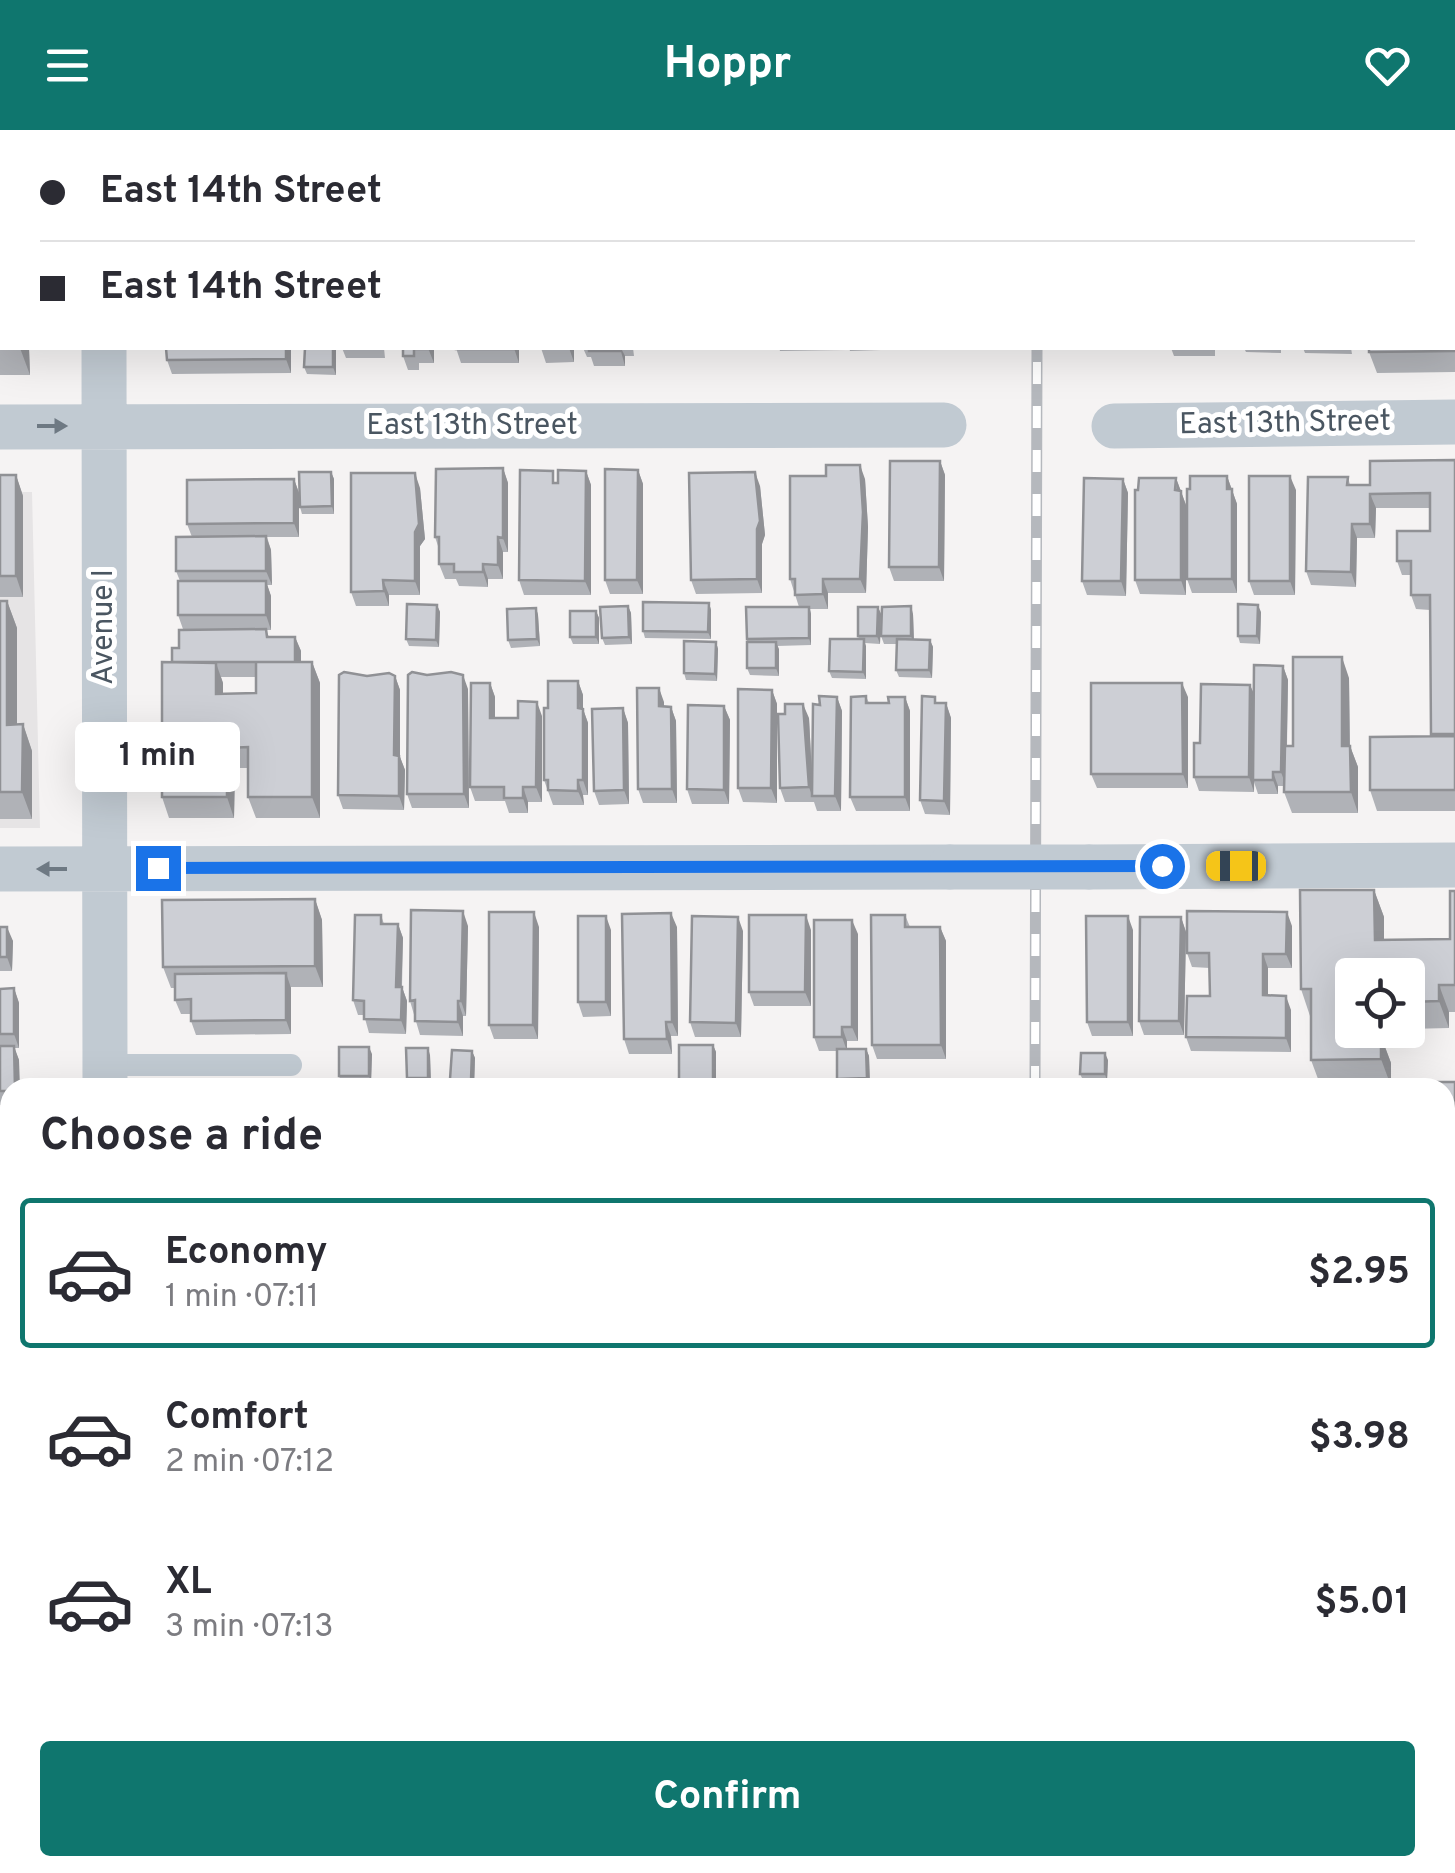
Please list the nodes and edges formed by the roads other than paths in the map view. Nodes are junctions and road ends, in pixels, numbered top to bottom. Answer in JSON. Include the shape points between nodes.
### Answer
{"nodes":[{"id":1,"x":104,"y":350,"type":"edge"},
{"id":2,"x":1455,"y":422,"type":"edge"},
{"id":3,"x":944,"y":425,"type":"dead end"},
{"id":4,"x":0,"y":426,"type":"edge"},
{"id":5,"x":104,"y":426,"type":"junction"},
{"id":6,"x":1114,"y":426,"type":"dead end"},
{"id":7,"x":1455,"y":865,"type":"edge"},
{"id":8,"x":104,"y":868,"type":"junction"},
{"id":9,"x":0,"y":869,"type":"edge"},
{"id":10,"x":291,"y":1065,"type":"dead end"},
{"id":11,"x":105,"y":1076,"type":"edge"}],
"edges":[{"from":1,"to":5,"type":"street","name":"Avenue I"},
{"from":2,"to":6,"type":"street","name":"East 13th Street"},
{"from":3,"to":5,"type":"street","name":"East 13th Street"},
{"from":4,"to":5,"type":"street","name":"East 13th Street","one_way":true},
{"from":5,"to":8,"type":"street","name":"Avenue I"},
{"from":7,"to":8,"type":"street","bridge":true},
{"from":8,"to":9,"type":"street","one_way":true},
{"from":8,"to":11,"type":"street","name":"Avenue I"},
{"from":10,"to":11,"type":"lane"}]}
